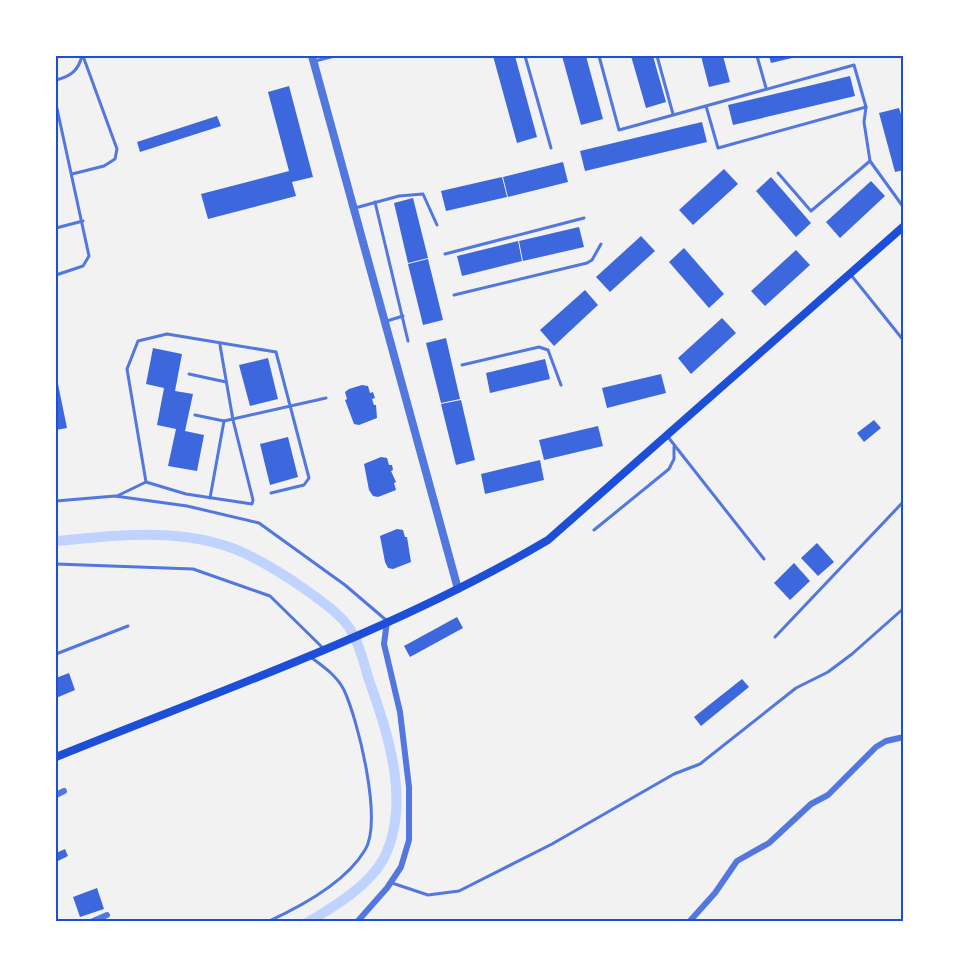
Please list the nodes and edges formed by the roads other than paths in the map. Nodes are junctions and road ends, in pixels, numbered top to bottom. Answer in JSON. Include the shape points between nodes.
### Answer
{"nodes":[{"id":1,"x":84,"y":56,"type":"edge"},
{"id":2,"x":97,"y":56,"type":"edge"},
{"id":3,"x":335,"y":56,"type":"edge"},
{"id":4,"x":525,"y":56,"type":"edge"},
{"id":5,"x":599,"y":56,"type":"edge"},
{"id":6,"x":657,"y":56,"type":"edge"},
{"id":7,"x":757,"y":56,"type":"edge"},
{"id":8,"x":312,"y":59,"type":"edge"},
{"id":9,"x":56,"y":80,"type":"edge"},
{"id":10,"x":766,"y":89,"type":"junction"},
{"id":11,"x":56,"y":104,"type":"edge"},
{"id":12,"x":706,"y":106,"type":"junction"},
{"id":13,"x":866,"y":107,"type":"junction"},
{"id":14,"x":674,"y":115,"type":"junction"},
{"id":15,"x":62,"y":131,"type":"junction"},
{"id":16,"x":56,"y":133,"type":"edge"},
{"id":17,"x":551,"y":148,"type":"dead end"},
{"id":18,"x":870,"y":161,"type":"junction"},
{"id":19,"x":778,"y":172,"type":"dead end"},
{"id":20,"x":72,"y":174,"type":"junction"},
{"id":21,"x":375,"y":202,"type":"junction"},
{"id":22,"x":353,"y":208,"type":"junction"},
{"id":23,"x":903,"y":208,"type":"edge"},
{"id":24,"x":584,"y":218,"type":"dead end"},
{"id":25,"x":83,"y":221,"type":"junction"},
{"id":26,"x":438,"y":225,"type":"dead end"},
{"id":27,"x":903,"y":226,"type":"edge"},
{"id":28,"x":56,"y":228,"type":"edge"},
{"id":29,"x":601,"y":244,"type":"dead end"},
{"id":30,"x":445,"y":254,"type":"dead end"},
{"id":31,"x":850,"y":273,"type":"junction"},
{"id":32,"x":56,"y":275,"type":"edge"},
{"id":33,"x":454,"y":295,"type":"dead end"},
{"id":34,"x":402,"y":316,"type":"junction"},
{"id":35,"x":385,"y":322,"type":"junction"},
{"id":36,"x":408,"y":340,"type":"dead end"},
{"id":37,"x":903,"y":341,"type":"edge"},
{"id":38,"x":220,"y":345,"type":"junction"},
{"id":39,"x":462,"y":365,"type":"dead end"},
{"id":40,"x":189,"y":374,"type":"dead end"},
{"id":41,"x":226,"y":382,"type":"junction"},
{"id":42,"x":561,"y":385,"type":"dead end"},
{"id":43,"x":326,"y":398,"type":"dead end"},
{"id":44,"x":290,"y":407,"type":"junction"},
{"id":45,"x":195,"y":415,"type":"dead end"},
{"id":46,"x":233,"y":420,"type":"junction"},
{"id":47,"x":224,"y":421,"type":"junction"},
{"id":48,"x":666,"y":436,"type":"junction"},
{"id":49,"x":674,"y":445,"type":"junction"},
{"id":50,"x":146,"y":482,"type":"junction"},
{"id":51,"x":271,"y":493,"type":"dead end"},
{"id":52,"x":115,"y":496,"type":"junction"},
{"id":53,"x":210,"y":498,"type":"junction"},
{"id":54,"x":56,"y":501,"type":"edge"},
{"id":55,"x":903,"y":501,"type":"edge"},
{"id":56,"x":594,"y":530,"type":"dead end"},
{"id":57,"x":764,"y":560,"type":"dead end"},
{"id":58,"x":56,"y":564,"type":"edge"},
{"id":59,"x":458,"y":589,"type":"junction"},
{"id":60,"x":903,"y":608,"type":"edge"},
{"id":61,"x":387,"y":621,"type":"junction"},
{"id":62,"x":128,"y":626,"type":"dead end"},
{"id":63,"x":775,"y":637,"type":"dead end"},
{"id":64,"x":324,"y":649,"type":"junction"},
{"id":65,"x":56,"y":654,"type":"edge"},
{"id":66,"x":308,"y":656,"type":"junction"},
{"id":67,"x":903,"y":737,"type":"edge"},
{"id":68,"x":56,"y":757,"type":"edge"},
{"id":69,"x":64,"y":791,"type":"dead end"},
{"id":70,"x":56,"y":795,"type":"edge"},
{"id":71,"x":391,"y":882,"type":"junction"},
{"id":72,"x":108,"y":915,"type":"dead end"},
{"id":73,"x":91,"y":921,"type":"edge"},
{"id":74,"x":267,"y":921,"type":"edge"},
{"id":75,"x":357,"y":921,"type":"edge"},
{"id":76,"x":689,"y":921,"type":"edge"}],
"edges":[{"from":1,"to":2,"type":"lane"},
{"from":1,"to":9,"type":"lane","via":[[78,69]]},
{"from":1,"to":20,"type":"lane","via":[[117,149],[115,159],[104,166]]},
{"from":3,"to":8,"type":"lane"},
{"from":4,"to":17,"type":"lane"},
{"from":5,"to":14,"type":"lane","via":[[620,130]]},
{"from":6,"to":14,"type":"lane"},
{"from":7,"to":10,"type":"lane"},
{"from":8,"to":22,"type":"street"},
{"from":10,"to":12,"type":"lane"},
{"from":10,"to":13,"type":"lane","via":[[854,65]]},
{"from":11,"to":15,"type":"lane"},
{"from":12,"to":13,"type":"lane","via":[[718,148]]},
{"from":12,"to":14,"type":"lane"},
{"from":13,"to":18,"type":"lane","via":[[864,122]]},
{"from":15,"to":16,"type":"lane"},
{"from":15,"to":20,"type":"lane"},
{"from":18,"to":19,"type":"lane","via":[[811,212]]},
{"from":18,"to":23,"type":"lane"},
{"from":20,"to":25,"type":"lane"},
{"from":21,"to":22,"type":"lane"},
{"from":21,"to":26,"type":"lane","via":[[423,194]]},
{"from":21,"to":34,"type":"lane"},
{"from":22,"to":35,"type":"street"},
{"from":24,"to":30,"type":"lane"},
{"from":25,"to":28,"type":"lane"},
{"from":25,"to":32,"type":"lane","via":[[89,256],[83,266]]},
{"from":27,"to":31,"type":"main road"},
{"from":29,"to":33,"type":"lane","via":[[587,263]]},
{"from":31,"to":37,"type":"lane"},
{"from":31,"to":48,"type":"main road"},
{"from":34,"to":35,"type":"lane"},
{"from":34,"to":36,"type":"lane"},
{"from":35,"to":59,"type":"street"},
{"from":38,"to":41,"type":"lane"},
{"from":38,"to":44,"type":"lane","via":[[276,352]]},
{"from":38,"to":50,"type":"lane","via":[[167,334],[138,341],[127,369]]},
{"from":39,"to":42,"type":"lane","via":[[539,347],[548,350]]},
{"from":40,"to":41,"type":"lane"},
{"from":41,"to":46,"type":"lane"},
{"from":43,"to":44,"type":"lane"},
{"from":44,"to":46,"type":"lane"},
{"from":44,"to":51,"type":"lane","via":[[309,478],[304,485]]},
{"from":45,"to":47,"type":"lane"},
{"from":46,"to":47,"type":"lane"},
{"from":46,"to":53,"type":"lane","via":[[253,500],[249,505]]},
{"from":47,"to":53,"type":"lane"},
{"from":48,"to":49,"type":"lane"},
{"from":48,"to":59,"type":"main road","via":[[548,540]]},
{"from":49,"to":56,"type":"lane","via":[[669,468]]},
{"from":49,"to":57,"type":"lane"},
{"from":50,"to":52,"type":"lane"},
{"from":50,"to":53,"type":"lane"},
{"from":52,"to":54,"type":"lane"},
{"from":52,"to":61,"type":"lane","via":[[187,506],[259,523],[345,585]]},
{"from":55,"to":63,"type":"lane"},
{"from":58,"to":64,"type":"lane","via":[[194,569],[270,596]]},
{"from":59,"to":61,"type":"main road"},
{"from":60,"to":71,"type":"lane","via":[[852,654],[796,688],[700,764],[644,790],[552,844],[459,891],[428,895]]},
{"from":61,"to":64,"type":"main road"},
{"from":61,"to":71,"type":"street","via":[[384,644],[400,712],[409,787],[409,840],[401,867]]},
{"from":62,"to":65,"type":"lane"},
{"from":64,"to":66,"type":"main road"},
{"from":66,"to":68,"type":"main road"},
{"from":66,"to":74,"type":"lane","via":[[329,671],[343,688],[357,724],[372,827],[366,849],[322,893]]},
{"from":67,"to":76,"type":"street","via":[[876,747],[828,795],[811,804],[769,843],[737,861]]},
{"from":69,"to":70,"type":"street"},
{"from":71,"to":75,"type":"street"},
{"from":72,"to":73,"type":"street"}]}
